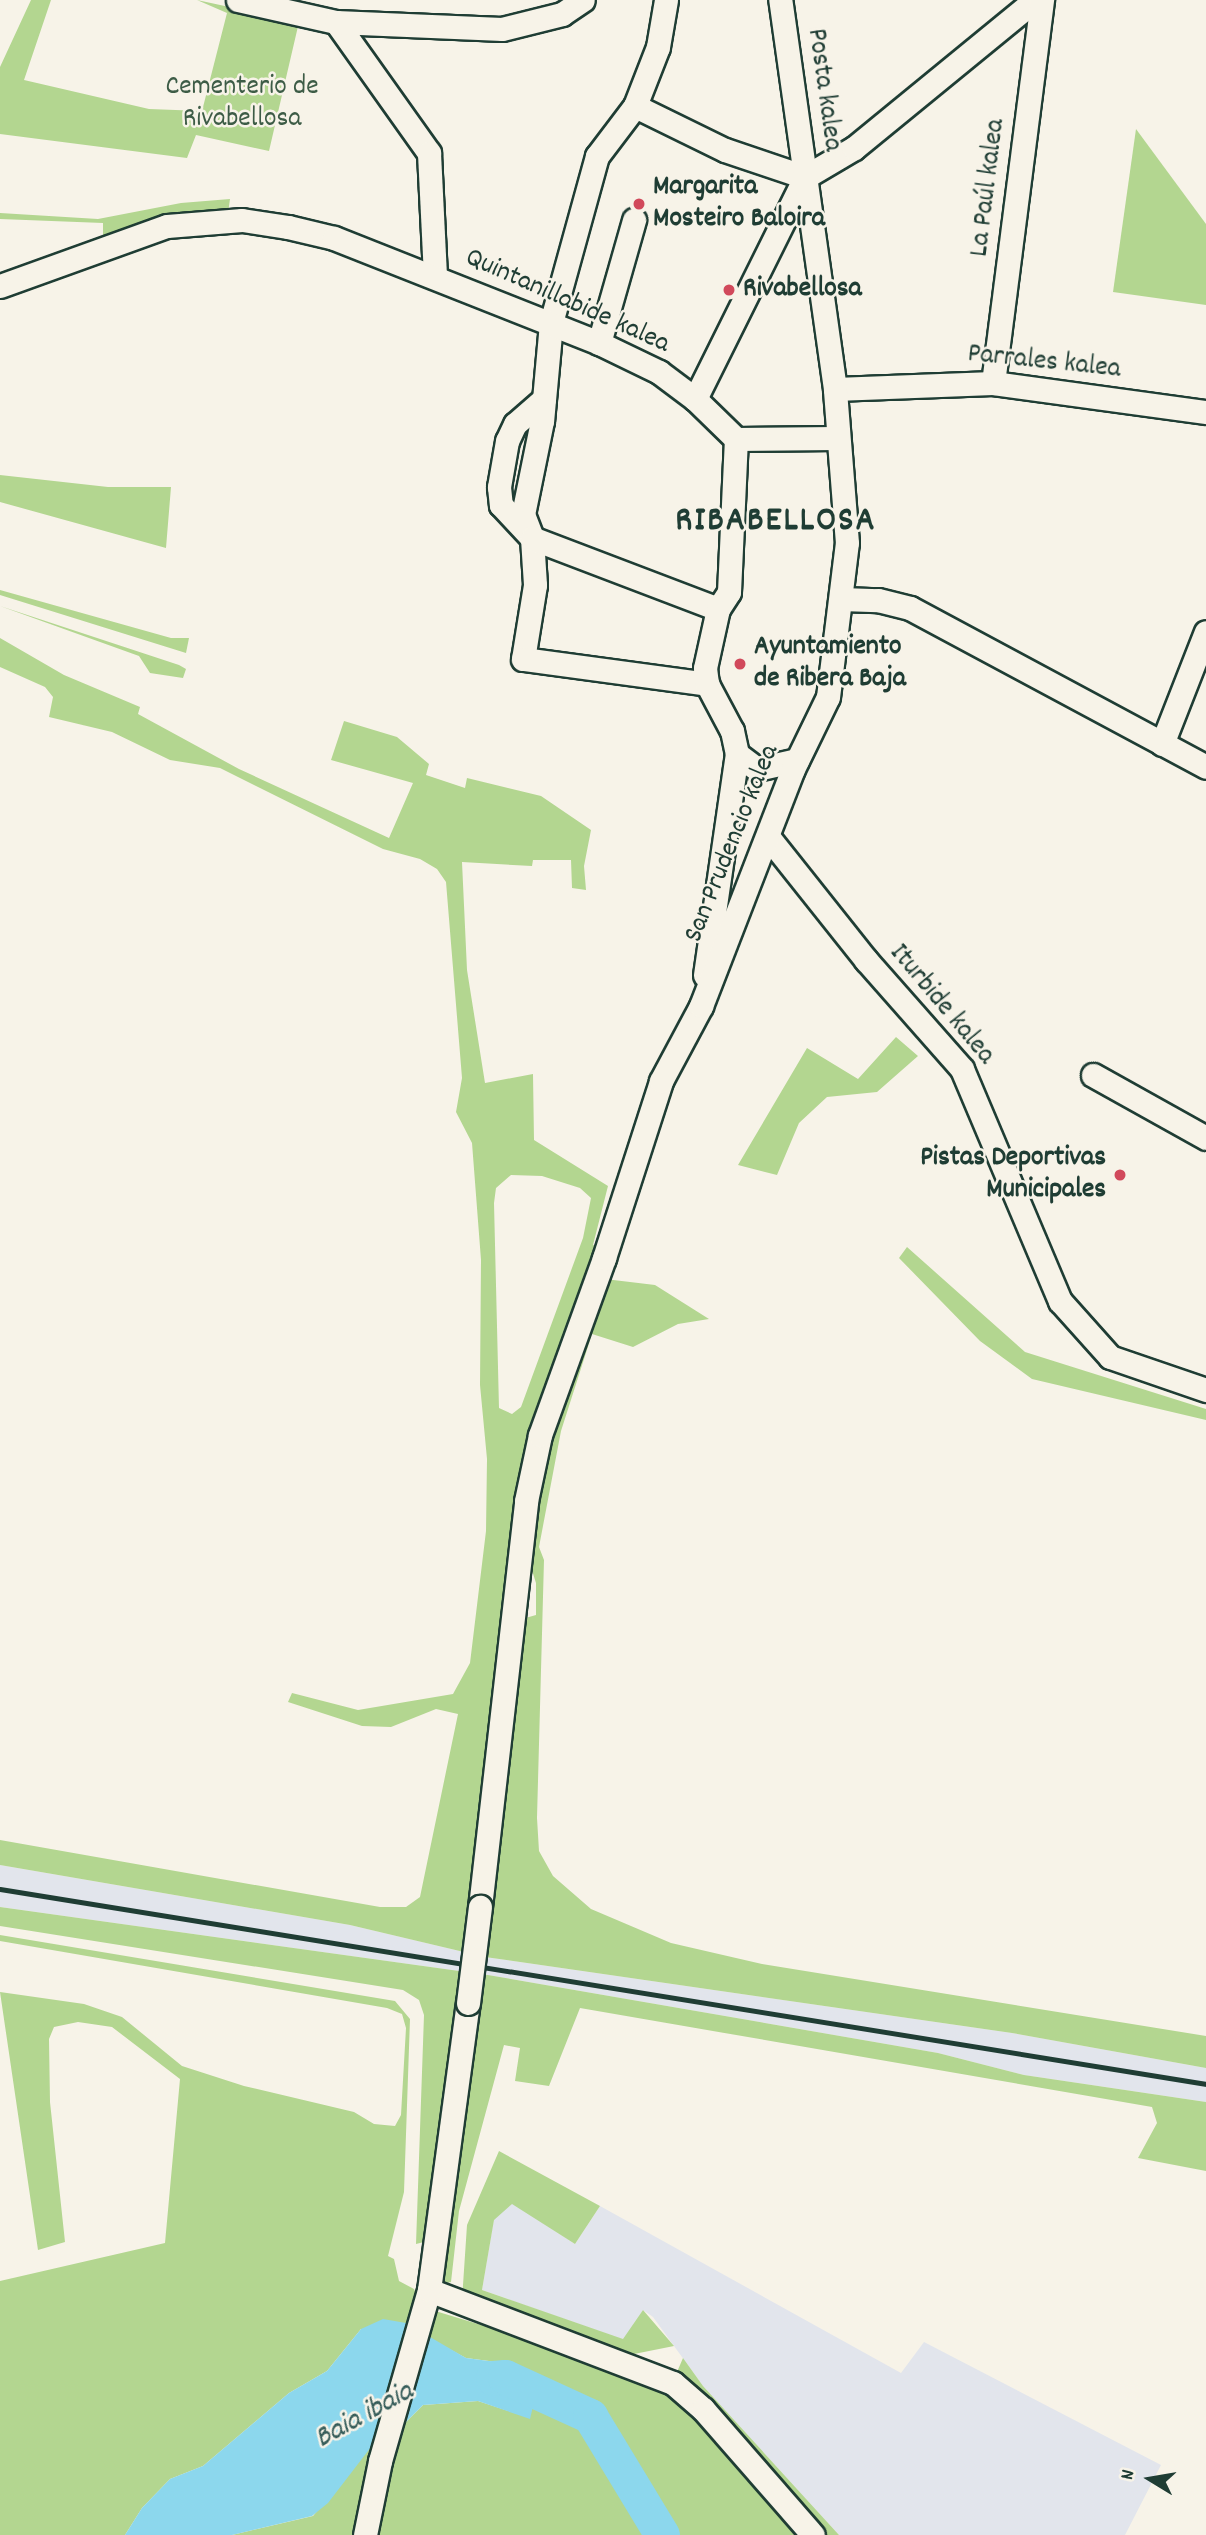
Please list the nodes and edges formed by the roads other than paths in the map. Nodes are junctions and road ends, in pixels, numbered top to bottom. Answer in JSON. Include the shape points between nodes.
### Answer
{"nodes":[{"id":1,"x":238,"y":0,"type":"edge"},
{"id":2,"x":583,"y":0,"type":"edge"},
{"id":3,"x":666,"y":0,"type":"edge"},
{"id":4,"x":780,"y":0,"type":"edge"},
{"id":5,"x":1035,"y":0,"type":"edge"},
{"id":6,"x":1042,"y":0,"type":"edge"},
{"id":7,"x":305,"y":7,"type":"edge"},
{"id":8,"x":336,"y":22,"type":"junction"},
{"id":9,"x":635,"y":106,"type":"junction"},
{"id":10,"x":805,"y":177,"type":"junction"},
{"id":11,"x":634,"y":220,"type":"dead end"},
{"id":12,"x":435,"y":276,"type":"junction"},
{"id":13,"x":0,"y":286,"type":"edge"},
{"id":14,"x":551,"y":323,"type":"junction"},
{"id":15,"x":599,"y":343,"type":"junction"},
{"id":16,"x":993,"y":383,"type":"junction"},
{"id":17,"x":835,"y":388,"type":"junction"},
{"id":18,"x":695,"y":399,"type":"junction"},
{"id":19,"x":1206,"y":412,"type":"edge"},
{"id":20,"x":836,"y":438,"type":"junction"},
{"id":21,"x":736,"y":439,"type":"junction"},
{"id":22,"x":532,"y":538,"type":"junction"},
{"id":23,"x":841,"y":599,"type":"junction"},
{"id":24,"x":718,"y":609,"type":"junction"},
{"id":25,"x":1206,"y":632,"type":"edge"},
{"id":26,"x":707,"y":684,"type":"junction"},
{"id":27,"x":1162,"y":744,"type":"junction"},
{"id":28,"x":737,"y":754,"type":"junction"},
{"id":29,"x":797,"y":760,"type":"junction"},
{"id":30,"x":1206,"y":767,"type":"edge"},
{"id":31,"x":769,"y":838,"type":"junction"},
{"id":32,"x":701,"y":1006,"type":"junction"},
{"id":33,"x":1093,"y":1075,"type":"dead end"},
{"id":34,"x":1206,"y":1139,"type":"edge"},
{"id":35,"x":1206,"y":1390,"type":"edge"},
{"id":36,"x":429,"y":2290,"type":"junction"},
{"id":37,"x":365,"y":2535,"type":"edge"},
{"id":38,"x":813,"y":2535,"type":"edge"}],
"edges":[{"from":1,"to":7,"type":"street"},
{"from":2,"to":8,"type":"street","via":[[562,14],[502,29]]},
{"from":3,"to":9,"type":"street","via":[[658,47]]},
{"from":4,"to":10,"type":"street","name":"Posta kalea"},
{"from":5,"to":10,"type":"street","via":[[854,148]]},
{"from":6,"to":16,"type":"street","name":"La Paúl kalea"},
{"from":7,"to":8,"type":"street"},
{"from":8,"to":12,"type":"street","name":"Quintanillabide kalea","via":[[429,153]]},
{"from":9,"to":10,"type":"street","via":[[725,150]]},
{"from":9,"to":14,"type":"street","via":[[597,156]]},
{"from":10,"to":17,"type":"street","name":"Posta kalea"},
{"from":10,"to":18,"type":"street"},
{"from":11,"to":15,"type":"street"},
{"from":12,"to":13,"type":"street","name":"Quintanillabide kalea","via":[[299,230],[242,220],[201,220],[132,236]]},
{"from":12,"to":14,"type":"street","name":"Quintanillabide kalea"},
{"from":14,"to":15,"type":"street","name":"Quintanillabide kalea"},
{"from":14,"to":22,"type":"street","via":[[544,399],[523,514]]},
{"from":15,"to":18,"type":"street","name":"Quintanillabide kalea","via":[[659,372]]},
{"from":16,"to":17,"type":"street","name":"Parrales kalea"},
{"from":16,"to":19,"type":"street","name":"Parrales kalea"},
{"from":17,"to":20,"type":"street","name":"Posta kalea"},
{"from":18,"to":21,"type":"street","name":"Quintanillabide kalea"},
{"from":20,"to":21,"type":"street"},
{"from":20,"to":23,"type":"street","name":"San Prudencio kalea","via":[[847,543]]},
{"from":21,"to":24,"type":"street","via":[[729,592]]},
{"from":22,"to":24,"type":"street"},
{"from":22,"to":26,"type":"street","via":[[535,585],[523,659]]},
{"from":23,"to":27,"type":"street","via":[[910,608]]},
{"from":23,"to":29,"type":"street","name":"San Prudencio kalea","via":[[828,697]]},
{"from":24,"to":26,"type":"street","via":[[705,668]]},
{"from":25,"to":27,"type":"street"},
{"from":26,"to":28,"type":"street","via":[[732,731]]},
{"from":27,"to":30,"type":"street"},
{"from":28,"to":29,"type":"street","via":[[757,769]]},
{"from":28,"to":32,"type":"street"},
{"from":29,"to":31,"type":"street","name":"San Prudencio kalea"},
{"from":31,"to":32,"type":"street","name":"San Prudencio kalea"},
{"from":31,"to":35,"type":"street","name":"Iturbide kalea","via":[[866,960],[962,1069],[1060,1301],[1110,1357]]},
{"from":32,"to":36,"type":"street","name":"San Prudencio kalea","bridge":true,"via":[[661,1081],[532,1467]]},
{"from":33,"to":34,"type":"street"},
{"from":36,"to":37,"type":"street","name":"San Prudencio kalea","via":[[380,2461]]},
{"from":36,"to":38,"type":"street","via":[[673,2383],[703,2409]]}]}
